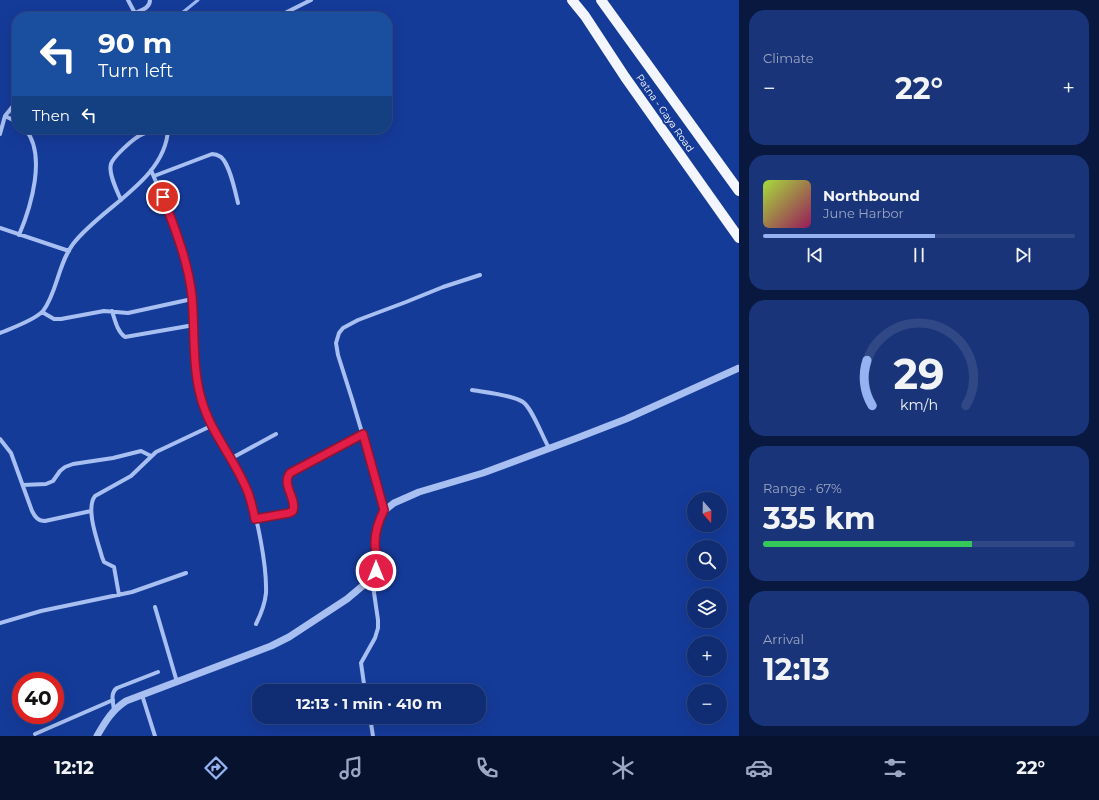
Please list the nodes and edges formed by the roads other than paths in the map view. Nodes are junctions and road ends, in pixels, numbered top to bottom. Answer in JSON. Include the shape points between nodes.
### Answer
{"nodes":[{"id":1,"x":128,"y":0,"type":"edge"},
{"id":2,"x":150,"y":0,"type":"edge"},
{"id":3,"x":311,"y":0,"type":"edge"},
{"id":4,"x":572,"y":0,"type":"edge"},
{"id":5,"x":601,"y":0,"type":"edge"},
{"id":6,"x":134,"y":12,"type":"edge"},
{"id":7,"x":140,"y":12,"type":"edge"},
{"id":8,"x":287,"y":12,"type":"edge"},
{"id":9,"x":12,"y":107,"type":"edge"},
{"id":10,"x":5,"y":116,"type":"junction"},
{"id":11,"x":12,"y":120,"type":"edge"},
{"id":12,"x":0,"y":134,"type":"edge"},
{"id":13,"x":28,"y":134,"type":"edge"},
{"id":14,"x":145,"y":134,"type":"edge"},
{"id":15,"x":168,"y":134,"type":"edge"},
{"id":16,"x":152,"y":170,"type":"junction"},
{"id":17,"x":154,"y":176,"type":"junction"},
{"id":18,"x":739,"y":191,"type":"edge"},
{"id":19,"x":121,"y":200,"type":"junction"},
{"id":20,"x":238,"y":203,"type":"dead end"},
{"id":21,"x":0,"y":228,"type":"edge"},
{"id":22,"x":19,"y":235,"type":"junction"},
{"id":23,"x":739,"y":238,"type":"edge"},
{"id":24,"x":69,"y":251,"type":"junction"},
{"id":25,"x":480,"y":275,"type":"dead end"},
{"id":26,"x":192,"y":300,"type":"junction"},
{"id":27,"x":112,"y":311,"type":"junction"},
{"id":28,"x":42,"y":312,"type":"junction"},
{"id":29,"x":194,"y":326,"type":"junction"},
{"id":30,"x":0,"y":333,"type":"edge"},
{"id":31,"x":739,"y":368,"type":"edge"},
{"id":32,"x":472,"y":390,"type":"dead end"},
{"id":33,"x":211,"y":426,"type":"junction"},
{"id":34,"x":276,"y":434,"type":"dead end"},
{"id":35,"x":363,"y":434,"type":"junction"},
{"id":36,"x":0,"y":439,"type":"edge"},
{"id":37,"x":549,"y":448,"type":"junction"},
{"id":38,"x":151,"y":456,"type":"junction"},
{"id":39,"x":230,"y":459,"type":"junction"},
{"id":40,"x":23,"y":485,"type":"junction"},
{"id":41,"x":384,"y":510,"type":"junction"},
{"id":42,"x":91,"y":511,"type":"junction"},
{"id":43,"x":255,"y":519,"type":"junction"},
{"id":44,"x":186,"y":573,"type":"dead end"},
{"id":45,"x":372,"y":578,"type":"junction"},
{"id":46,"x":119,"y":595,"type":"junction"},
{"id":47,"x":155,"y":607,"type":"dead end"},
{"id":48,"x":0,"y":623,"type":"edge"},
{"id":49,"x":256,"y":624,"type":"dead end"},
{"id":50,"x":158,"y":672,"type":"dead end"},
{"id":51,"x":177,"y":682,"type":"junction"},
{"id":52,"x":364,"y":684,"type":"edge"},
{"id":53,"x":142,"y":695,"type":"junction"},
{"id":54,"x":113,"y":700,"type":"junction"},
{"id":55,"x":114,"y":710,"type":"junction"},
{"id":56,"x":371,"y":724,"type":"edge"},
{"id":57,"x":35,"y":734,"type":"dead end"},
{"id":58,"x":97,"y":736,"type":"edge"},
{"id":59,"x":155,"y":736,"type":"edge"},
{"id":60,"x":372,"y":736,"type":"edge"}],
"edges":[{"from":1,"to":6,"type":"street"},
{"from":2,"to":7,"type":"street","via":[[150,4]]},
{"from":3,"to":8,"type":"street"},
{"from":4,"to":23,"type":"main road","name":"Patna - Gaya Road"},
{"from":5,"to":18,"type":"main road"},
{"from":9,"to":10,"type":"street"},
{"from":10,"to":11,"type":"street"},
{"from":10,"to":12,"type":"street"},
{"from":13,"to":22,"type":"street","via":[[33,142],[36,166],[31,198]]},
{"from":14,"to":19,"type":"street","via":[[138,137],[111,163],[114,184]]},
{"from":15,"to":16,"type":"street","via":[[164,151]]},
{"from":16,"to":17,"type":"street"},
{"from":16,"to":19,"type":"street"},
{"from":17,"to":20,"type":"street","via":[[217,154],[228,169]]},
{"from":17,"to":26,"type":"street","via":[[184,256]]},
{"from":19,"to":24,"type":"street","via":[[91,224]]},
{"from":21,"to":22,"type":"street"},
{"from":22,"to":24,"type":"street"},
{"from":24,"to":28,"type":"street","via":[[52,295]]},
{"from":25,"to":35,"type":"street","via":[[358,320],[339,333],[336,344],[338,355]]},
{"from":26,"to":27,"type":"street","via":[[128,313]]},
{"from":26,"to":29,"type":"street"},
{"from":27,"to":28,"type":"street","via":[[54,319]]},
{"from":27,"to":29,"type":"street","via":[[118,329],[125,337]]},
{"from":28,"to":30,"type":"street"},
{"from":29,"to":33,"type":"street","via":[[198,386]]},
{"from":31,"to":37,"type":"street","via":[[626,419]]},
{"from":32,"to":37,"type":"street","via":[[510,397],[524,403]]},
{"from":33,"to":38,"type":"street"},
{"from":33,"to":39,"type":"street"},
{"from":34,"to":39,"type":"street"},
{"from":35,"to":41,"type":"street"},
{"from":35,"to":43,"type":"street","via":[[290,473],[287,482],[294,504],[293,511]]},
{"from":36,"to":40,"type":"street","via":[[11,452]]},
{"from":37,"to":41,"type":"street","via":[[482,473],[419,492]]},
{"from":38,"to":40,"type":"street","via":[[140,451],[73,464],[65,467],[46,484]]},
{"from":38,"to":42,"type":"street","via":[[131,476],[95,496]]},
{"from":39,"to":43,"type":"street","via":[[247,489]]},
{"from":40,"to":42,"type":"street","via":[[32,511],[41,521]]},
{"from":41,"to":45,"type":"street","via":[[379,519],[375,542],[378,566]]},
{"from":42,"to":46,"type":"street","via":[[102,557],[104,562],[114,567]]},
{"from":43,"to":49,"type":"street","via":[[266,584],[264,604]]},
{"from":44,"to":46,"type":"street"},
{"from":45,"to":51,"type":"street","via":[[347,598],[283,640]]},
{"from":45,"to":52,"type":"street","via":[[378,628],[361,663]]},
{"from":46,"to":48,"type":"street","via":[[41,611]]},
{"from":47,"to":51,"type":"street"},
{"from":50,"to":54,"type":"street","via":[[113,690]]},
{"from":51,"to":53,"type":"street"},
{"from":53,"to":55,"type":"street","via":[[126,701]]},
{"from":53,"to":59,"type":"street"},
{"from":54,"to":55,"type":"street"},
{"from":54,"to":57,"type":"street"},
{"from":55,"to":58,"type":"street"},
{"from":56,"to":60,"type":"street"}]}
